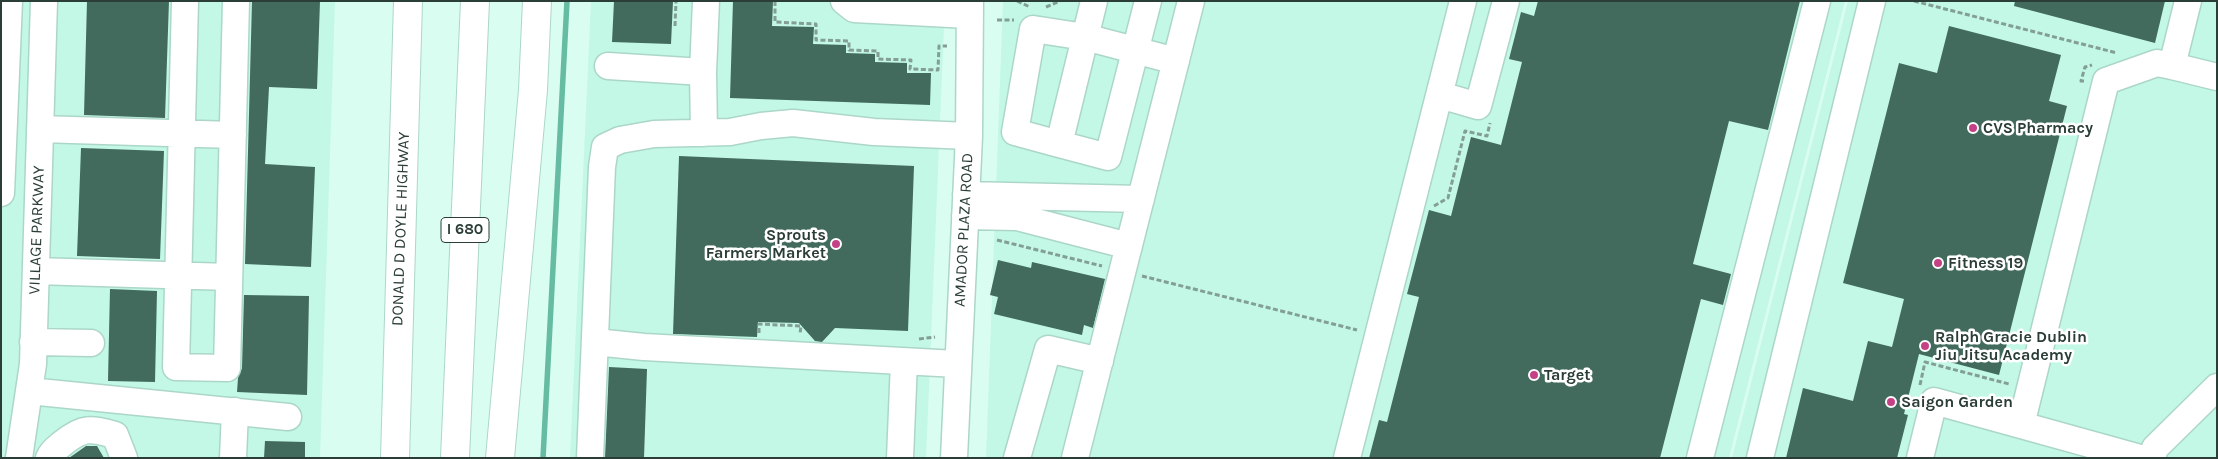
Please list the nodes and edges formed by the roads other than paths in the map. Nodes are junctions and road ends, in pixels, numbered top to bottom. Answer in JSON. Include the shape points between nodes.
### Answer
{"nodes":[{"id":1,"x":9,"y":1,"type":"edge"},
{"id":2,"x":44,"y":1,"type":"edge"},
{"id":3,"x":186,"y":1,"type":"edge"},
{"id":4,"x":236,"y":1,"type":"edge"},
{"id":5,"x":408,"y":1,"type":"edge"},
{"id":6,"x":475,"y":1,"type":"edge"},
{"id":7,"x":537,"y":1,"type":"edge"},
{"id":8,"x":706,"y":1,"type":"edge"},
{"id":9,"x":844,"y":1,"type":"edge"},
{"id":10,"x":1094,"y":1,"type":"edge"},
{"id":11,"x":1148,"y":1,"type":"edge"},
{"id":12,"x":1191,"y":1,"type":"edge"},
{"id":13,"x":1463,"y":1,"type":"edge"},
{"id":14,"x":1506,"y":1,"type":"edge"},
{"id":15,"x":1817,"y":1,"type":"edge"},
{"id":16,"x":1872,"y":1,"type":"edge"},
{"id":17,"x":2188,"y":1,"type":"edge"},
{"id":18,"x":969,"y":8,"type":"edge"},
{"id":19,"x":1085,"y":37,"type":"junction"},
{"id":20,"x":4,"y":40,"type":"edge"},
{"id":21,"x":1135,"y":50,"type":"junction"},
{"id":22,"x":1176,"y":61,"type":"junction"},
{"id":23,"x":608,"y":66,"type":"dead end"},
{"id":24,"x":2172,"y":66,"type":"junction"},
{"id":25,"x":703,"y":72,"type":"junction"},
{"id":26,"x":2217,"y":77,"type":"edge"},
{"id":27,"x":3,"y":89,"type":"edge"},
{"id":28,"x":1440,"y":95,"type":"junction"},
{"id":29,"x":40,"y":129,"type":"junction"},
{"id":30,"x":182,"y":133,"type":"junction"},
{"id":31,"x":704,"y":134,"type":"junction"},
{"id":32,"x":233,"y":135,"type":"junction"},
{"id":33,"x":969,"y":136,"type":"junction"},
{"id":34,"x":1059,"y":144,"type":"junction"},
{"id":35,"x":1,"y":193,"type":"edge"},
{"id":36,"x":1141,"y":199,"type":"junction"},
{"id":37,"x":965,"y":205,"type":"junction"},
{"id":38,"x":1129,"y":246,"type":"junction"},
{"id":39,"x":36,"y":271,"type":"junction"},
{"id":40,"x":178,"y":275,"type":"junction"},
{"id":41,"x":229,"y":277,"type":"junction"},
{"id":42,"x":33,"y":342,"type":"junction"},
{"id":43,"x":595,"y":342,"type":"junction"},
{"id":44,"x":90,"y":343,"type":"dead end"},
{"id":45,"x":1100,"y":361,"type":"junction"},
{"id":46,"x":904,"y":362,"type":"junction"},
{"id":47,"x":957,"y":364,"type":"junction"},
{"id":48,"x":2217,"y":388,"type":"edge"},
{"id":49,"x":29,"y":391,"type":"junction"},
{"id":50,"x":235,"y":411,"type":"junction"},
{"id":51,"x":288,"y":417,"type":"dead end"},
{"id":52,"x":2021,"y":425,"type":"junction"},
{"id":53,"x":20,"y":457,"type":"edge"},
{"id":54,"x":49,"y":458,"type":"edge"},
{"id":55,"x":124,"y":458,"type":"edge"},
{"id":56,"x":233,"y":458,"type":"edge"},
{"id":57,"x":395,"y":458,"type":"edge"},
{"id":58,"x":455,"y":458,"type":"edge"},
{"id":59,"x":500,"y":458,"type":"edge"},
{"id":60,"x":590,"y":458,"type":"edge"},
{"id":61,"x":900,"y":458,"type":"edge"},
{"id":62,"x":954,"y":458,"type":"edge"},
{"id":63,"x":1017,"y":458,"type":"edge"},
{"id":64,"x":1075,"y":458,"type":"edge"},
{"id":65,"x":1347,"y":458,"type":"edge"},
{"id":66,"x":1700,"y":458,"type":"edge"},
{"id":67,"x":1760,"y":458,"type":"edge"},
{"id":68,"x":1920,"y":458,"type":"edge"},
{"id":69,"x":2140,"y":458,"type":"edge"},
{"id":70,"x":2152,"y":458,"type":"edge"}],
"edges":[{"from":1,"to":20,"type":"street"},
{"from":2,"to":29,"type":"street","name":"VILLAGE PARKWAY"},
{"from":3,"to":30,"type":"street"},
{"from":4,"to":32,"type":"street"},
{"from":5,"to":57,"type":"highway","name":"DONALD D DOYLE HIGHWAY"},
{"from":6,"to":58,"type":"highway","number":"I 680"},
{"from":7,"to":59,"type":"highway","via":[[533,90]]},
{"from":8,"to":25,"type":"street"},
{"from":9,"to":18,"type":"street","via":[[854,9]]},
{"from":10,"to":19,"type":"street"},
{"from":11,"to":21,"type":"street"},
{"from":12,"to":22,"type":"street"},
{"from":13,"to":28,"type":"street"},
{"from":14,"to":28,"type":"street","via":[[1478,106]]},
{"from":15,"to":66,"type":"street"},
{"from":16,"to":67,"type":"street"},
{"from":17,"to":24,"type":"street"},
{"from":18,"to":33,"type":"street","name":"AMADOR PLAZA ROAD"},
{"from":19,"to":21,"type":"street"},
{"from":19,"to":34,"type":"street"},
{"from":19,"to":34,"type":"street","via":[[1033,29],[1015,132]]},
{"from":20,"to":27,"type":"street"},
{"from":21,"to":22,"type":"street"},
{"from":21,"to":34,"type":"street","via":[[1108,157]]},
{"from":22,"to":36,"type":"street"},
{"from":23,"to":25,"type":"street"},
{"from":24,"to":26,"type":"street"},
{"from":24,"to":52,"type":"street","via":[[2157,63],[2106,81]]},
{"from":25,"to":31,"type":"street"},
{"from":27,"to":35,"type":"street"},
{"from":28,"to":65,"type":"street"},
{"from":29,"to":30,"type":"street"},
{"from":29,"to":39,"type":"street","name":"VILLAGE PARKWAY"},
{"from":30,"to":32,"type":"street"},
{"from":30,"to":40,"type":"street"},
{"from":31,"to":33,"type":"street","via":[[793,123],[874,132]]},
{"from":31,"to":43,"type":"street","via":[[654,134],[620,140],[605,147]]},
{"from":32,"to":41,"type":"street"},
{"from":33,"to":37,"type":"street","name":"AMADOR PLAZA ROAD"},
{"from":36,"to":37,"type":"street"},
{"from":36,"to":38,"type":"street"},
{"from":37,"to":38,"type":"street"},
{"from":37,"to":47,"type":"street","name":"AMADOR PLAZA ROAD"},
{"from":38,"to":45,"type":"street"},
{"from":39,"to":40,"type":"street"},
{"from":39,"to":42,"type":"street","name":"VILLAGE PARKWAY"},
{"from":40,"to":41,"type":"street"},
{"from":40,"to":41,"type":"street","via":[[176,367],[227,368]]},
{"from":42,"to":44,"type":"street"},
{"from":42,"to":49,"type":"street","name":"VILLAGE PARKWAY"},
{"from":43,"to":46,"type":"street"},
{"from":43,"to":60,"type":"street"},
{"from":45,"to":63,"type":"street","via":[[1048,349]]},
{"from":45,"to":64,"type":"street"},
{"from":46,"to":47,"type":"street"},
{"from":46,"to":61,"type":"street"},
{"from":47,"to":62,"type":"street","name":"AMADOR PLAZA ROAD"},
{"from":48,"to":70,"type":"street","via":[[2155,448]]},
{"from":49,"to":50,"type":"street"},
{"from":49,"to":53,"type":"street","name":"VILLAGE PARKWAY"},
{"from":50,"to":51,"type":"street"},
{"from":50,"to":56,"type":"street"},
{"from":52,"to":68,"type":"street","via":[[1934,401]]},
{"from":52,"to":69,"type":"street"},
{"from":54,"to":55,"type":"street","via":[[78,432],[94,429],[115,435]]}]}
